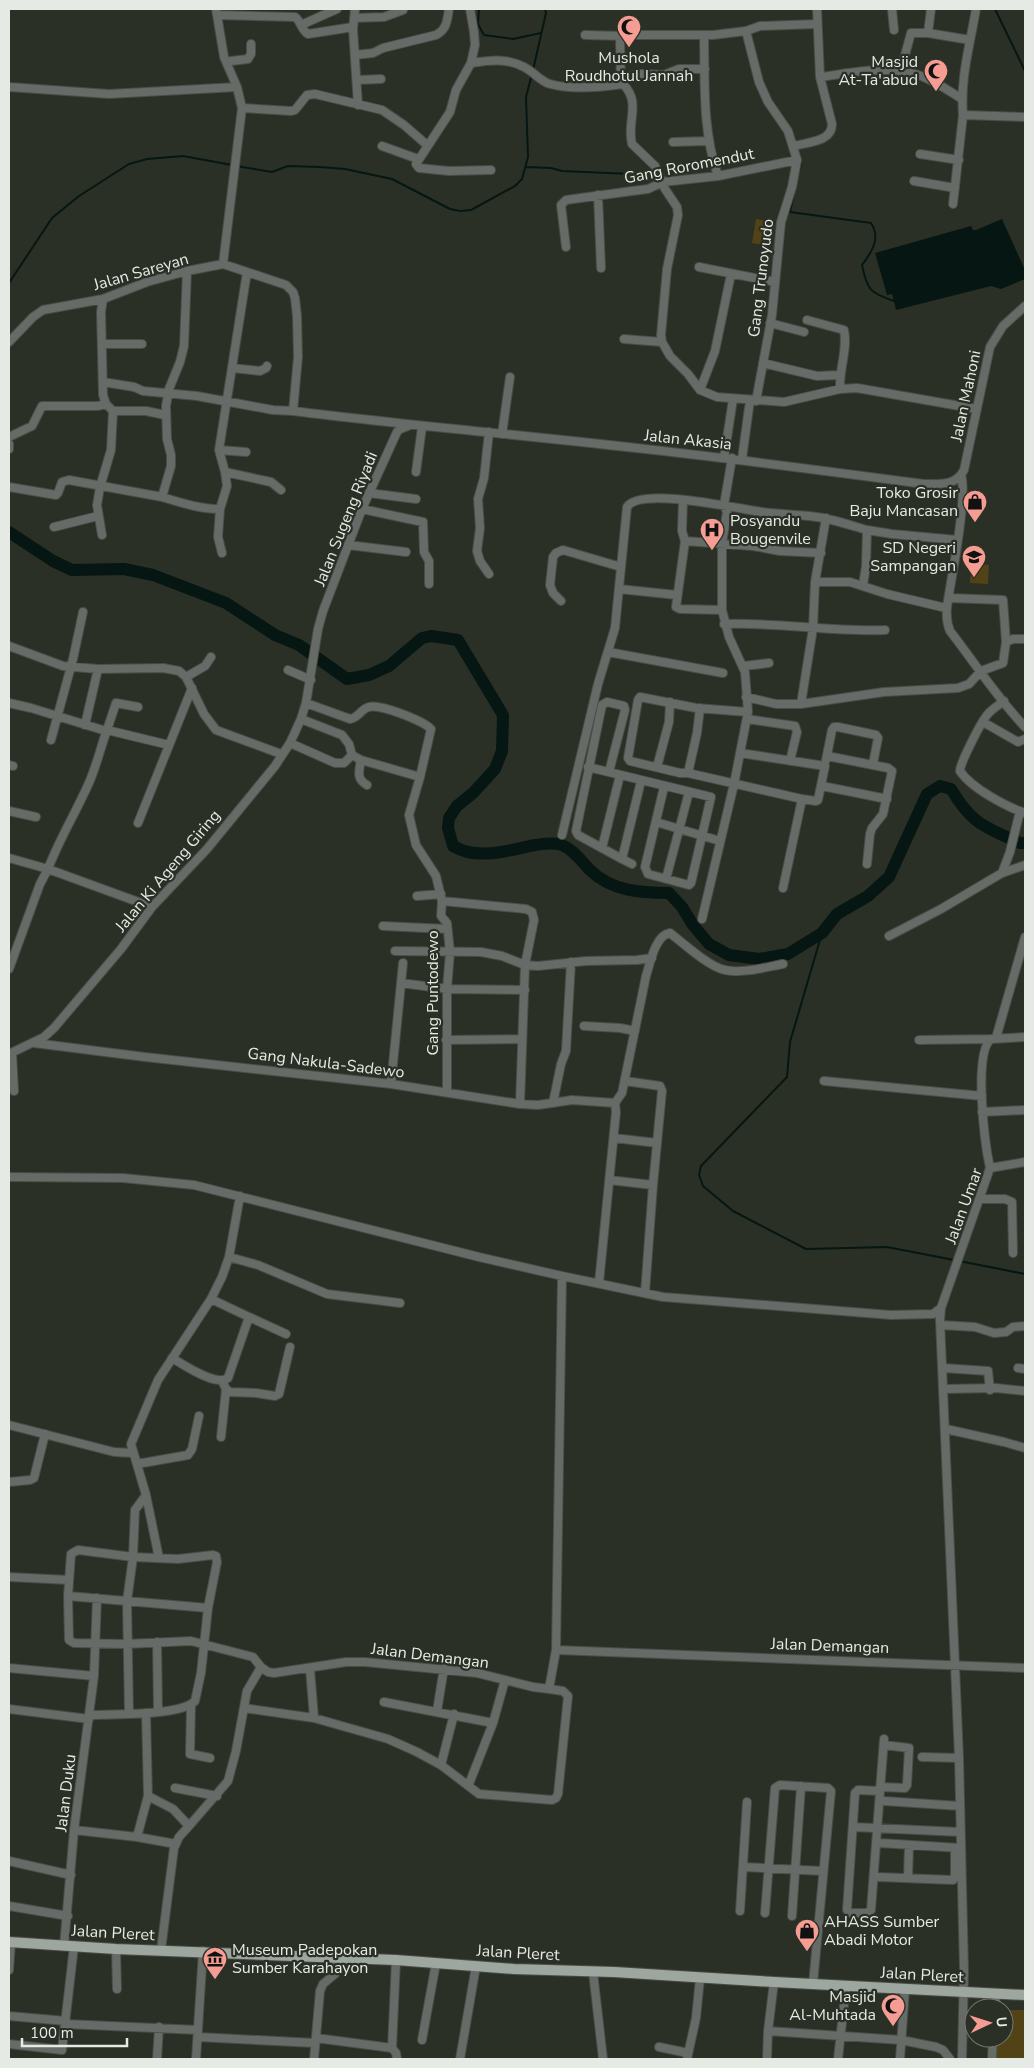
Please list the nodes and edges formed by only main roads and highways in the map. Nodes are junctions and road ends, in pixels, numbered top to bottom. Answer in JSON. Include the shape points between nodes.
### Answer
{"nodes":[{"id":1,"x":10,"y":1942,"type":"edge"},
{"id":2,"x":1025,"y":1995,"type":"edge"}],
"edges":[{"from":1,"to":2,"type":"main road","name":"Jalan Pleret","via":[[396,1960],[774,1987],[813,1984],[904,1993]]}]}
